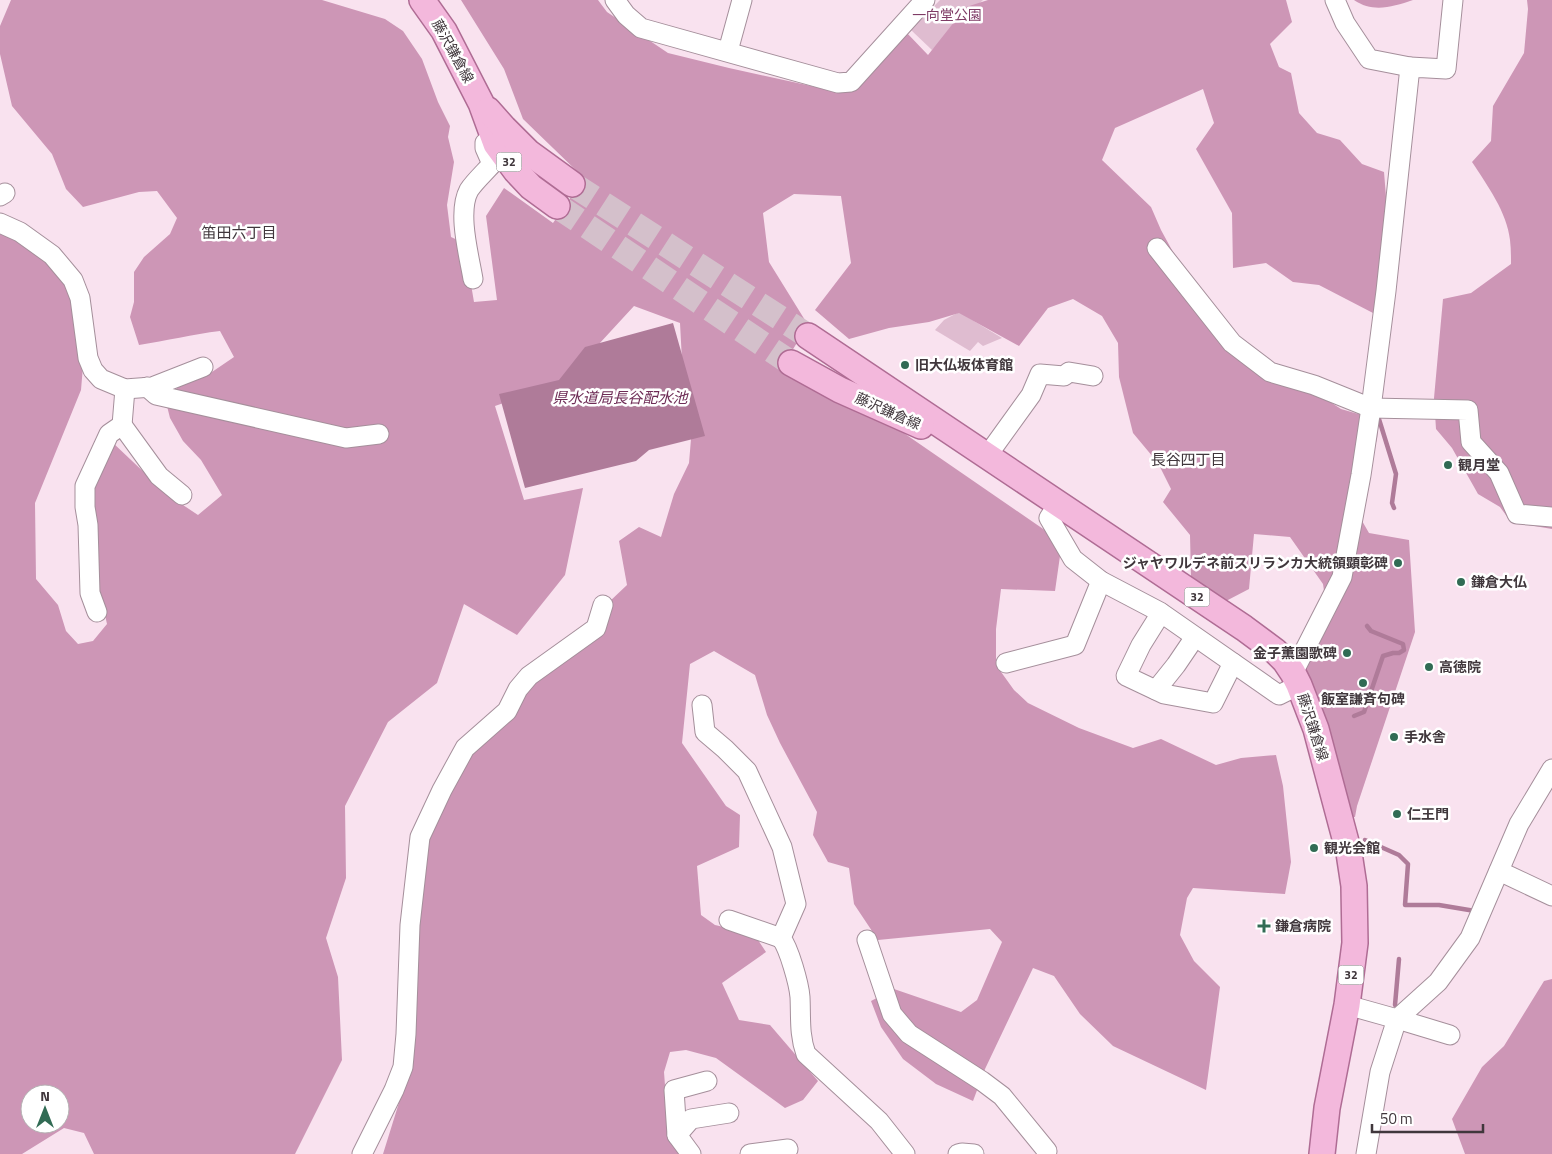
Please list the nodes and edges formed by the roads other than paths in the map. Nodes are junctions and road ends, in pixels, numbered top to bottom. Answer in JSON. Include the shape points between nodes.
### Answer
{"nodes":[{"id":1,"x":422,"y":0,"type":"edge"},
{"id":2,"x":615,"y":0,"type":"edge"},
{"id":3,"x":742,"y":0,"type":"edge"},
{"id":4,"x":1335,"y":0,"type":"edge"},
{"id":5,"x":1453,"y":0,"type":"edge"},
{"id":6,"x":922,"y":1,"type":"edge"},
{"id":7,"x":728,"y":51,"type":"junction"},
{"id":8,"x":1410,"y":67,"type":"junction"},
{"id":9,"x":481,"y":103,"type":"junction"},
{"id":10,"x":493,"y":136,"type":"junction"},
{"id":11,"x":572,"y":184,"type":"tunnel mouth"},
{"id":12,"x":557,"y":206,"type":"tunnel mouth"},
{"id":13,"x":0,"y":223,"type":"edge"},
{"id":14,"x":1157,"y":248,"type":"dead end"},
{"id":15,"x":472,"y":279,"type":"dead end"},
{"id":16,"x":808,"y":336,"type":"tunnel mouth"},
{"id":17,"x":791,"y":363,"type":"tunnel mouth"},
{"id":18,"x":203,"y":368,"type":"dead end"},
{"id":19,"x":1093,"y":376,"type":"dead end"},
{"id":20,"x":147,"y":387,"type":"junction"},
{"id":21,"x":125,"y":389,"type":"junction"},
{"id":22,"x":1371,"y":408,"type":"junction"},
{"id":23,"x":122,"y":425,"type":"junction"},
{"id":24,"x":379,"y":434,"type":"dead end"},
{"id":25,"x":987,"y":456,"type":"junction"},
{"id":26,"x":182,"y":495,"type":"dead end"},
{"id":27,"x":1058,"y":504,"type":"junction"},
{"id":28,"x":1552,"y":517,"type":"edge"},
{"id":29,"x":1101,"y":581,"type":"junction"},
{"id":30,"x":603,"y":605,"type":"dead end"},
{"id":31,"x":97,"y":612,"type":"dead end"},
{"id":32,"x":1162,"y":614,"type":"junction"},
{"id":33,"x":1195,"y":637,"type":"junction"},
{"id":34,"x":1006,"y":663,"type":"dead end"},
{"id":35,"x":1233,"y":663,"type":"junction"},
{"id":36,"x":1296,"y":679,"type":"junction"},
{"id":37,"x":1156,"y":690,"type":"junction"},
{"id":38,"x":702,"y":705,"type":"dead end"},
{"id":39,"x":1552,"y":769,"type":"edge"},
{"id":40,"x":1499,"y":871,"type":"junction"},
{"id":41,"x":1552,"y":896,"type":"edge"},
{"id":42,"x":729,"y":920,"type":"dead end"},
{"id":43,"x":781,"y":938,"type":"junction"},
{"id":44,"x":867,"y":940,"type":"dead end"},
{"id":45,"x":1347,"y":1005,"type":"junction"},
{"id":46,"x":1396,"y":1019,"type":"junction"},
{"id":47,"x":1450,"y":1035,"type":"dead end"},
{"id":48,"x":707,"y":1081,"type":"dead end"},
{"id":49,"x":729,"y":1113,"type":"dead end"},
{"id":50,"x":677,"y":1135,"type":"junction"},
{"id":51,"x":788,"y":1149,"type":"dead end"},
{"id":52,"x":1048,"y":1153,"type":"edge"},
{"id":53,"x":362,"y":1154,"type":"edge"},
{"id":54,"x":691,"y":1154,"type":"edge"},
{"id":55,"x":750,"y":1154,"type":"edge"},
{"id":56,"x":905,"y":1154,"type":"edge"},
{"id":57,"x":958,"y":1154,"type":"edge"},
{"id":58,"x":974,"y":1154,"type":"edge"},
{"id":59,"x":1322,"y":1154,"type":"edge"},
{"id":60,"x":1366,"y":1154,"type":"edge"}],
"edges":[{"from":1,"to":9,"type":"main road","name":"藤沢鎌倉線","number":"32","via":[[444,31]]},
{"from":2,"to":7,"type":"street","via":[[641,28]]},
{"from":3,"to":7,"type":"street"},
{"from":4,"to":8,"type":"street","via":[[1345,23],[1369,59]]},
{"from":5,"to":8,"type":"street","via":[[1446,69]]},
{"from":6,"to":7,"type":"street","via":[[851,82],[838,83]]},
{"from":8,"to":22,"type":"street"},
{"from":9,"to":10,"type":"main road","name":"藤沢鎌倉線","number":"32"},
{"from":9,"to":11,"type":"main road","name":"藤沢鎌倉線","number":"32","via":[[528,152]]},
{"from":10,"to":12,"type":"main road","name":"藤沢鎌倉線","number":"32","via":[[516,171]]},
{"from":10,"to":15,"type":"street","via":[[485,143],[492,164],[470,190],[465,207]]},
{"from":13,"to":21,"type":"street","via":[[20,232],[52,255],[73,280],[80,298],[88,358],[93,370]]},
{"from":14,"to":22,"type":"street","via":[[1232,343],[1270,372],[1314,385]]},
{"from":16,"to":25,"type":"main road","name":"藤沢鎌倉線","number":"32"},
{"from":17,"to":25,"type":"main road","name":"藤沢鎌倉線","number":"32","via":[[840,390]]},
{"from":18,"to":20,"type":"street"},
{"from":19,"to":25,"type":"street","via":[[1069,372],[1064,376],[1040,374],[1031,396]]},
{"from":20,"to":21,"type":"street"},
{"from":20,"to":24,"type":"street","via":[[156,395],[346,438]]},
{"from":21,"to":23,"type":"street"},
{"from":22,"to":28,"type":"street","via":[[1468,410],[1471,442],[1499,473],[1517,514]]},
{"from":22,"to":36,"type":"street","via":[[1342,577]]},
{"from":23,"to":26,"type":"street","via":[[159,476]]},
{"from":23,"to":31,"type":"street","via":[[109,434],[85,486],[90,593]]},
{"from":25,"to":27,"type":"main road","name":"藤沢鎌倉線","number":"32"},
{"from":27,"to":29,"type":"street","via":[[1049,518],[1073,560]]},
{"from":27,"to":36,"type":"main road","name":"藤沢鎌倉線","number":"32","via":[[1275,650]]},
{"from":29,"to":32,"type":"street"},
{"from":29,"to":34,"type":"street","via":[[1075,645]]},
{"from":30,"to":53,"type":"street","via":[[596,628],[530,676],[518,689],[506,711],[465,748],[420,837],[410,924],[403,1067]]},
{"from":32,"to":33,"type":"street"},
{"from":32,"to":37,"type":"street","via":[[1141,645],[1126,676]]},
{"from":33,"to":35,"type":"street"},
{"from":33,"to":37,"type":"street"},
{"from":35,"to":36,"type":"street","via":[[1279,695]]},
{"from":35,"to":37,"type":"street","via":[[1213,703]]},
{"from":36,"to":45,"type":"main road","name":"藤沢鎌倉線","number":"32","via":[[1316,729],[1349,853],[1354,886],[1355,943]]},
{"from":38,"to":43,"type":"street","via":[[705,732],[747,771],[782,847],[796,904]]},
{"from":39,"to":40,"type":"street","via":[[1519,824]]},
{"from":40,"to":41,"type":"street"},
{"from":40,"to":46,"type":"street","via":[[1470,938],[1438,982]]},
{"from":42,"to":43,"type":"street"},
{"from":43,"to":56,"type":"street","via":[[787,945],[800,995],[800,1028],[806,1054],[879,1121]]},
{"from":44,"to":52,"type":"street","via":[[892,1014],[909,1034],[1002,1096]]},
{"from":45,"to":46,"type":"street"},
{"from":45,"to":59,"type":"main road","name":"藤沢鎌倉線","number":"32","via":[[1327,1108]]},
{"from":46,"to":47,"type":"street"},
{"from":46,"to":60,"type":"street","via":[[1380,1072]]},
{"from":48,"to":50,"type":"street","via":[[674,1090]]},
{"from":49,"to":50,"type":"street","via":[[691,1120]]},
{"from":50,"to":54,"type":"street"},
{"from":51,"to":55,"type":"street"},
{"from":57,"to":58,"type":"street"}]}
